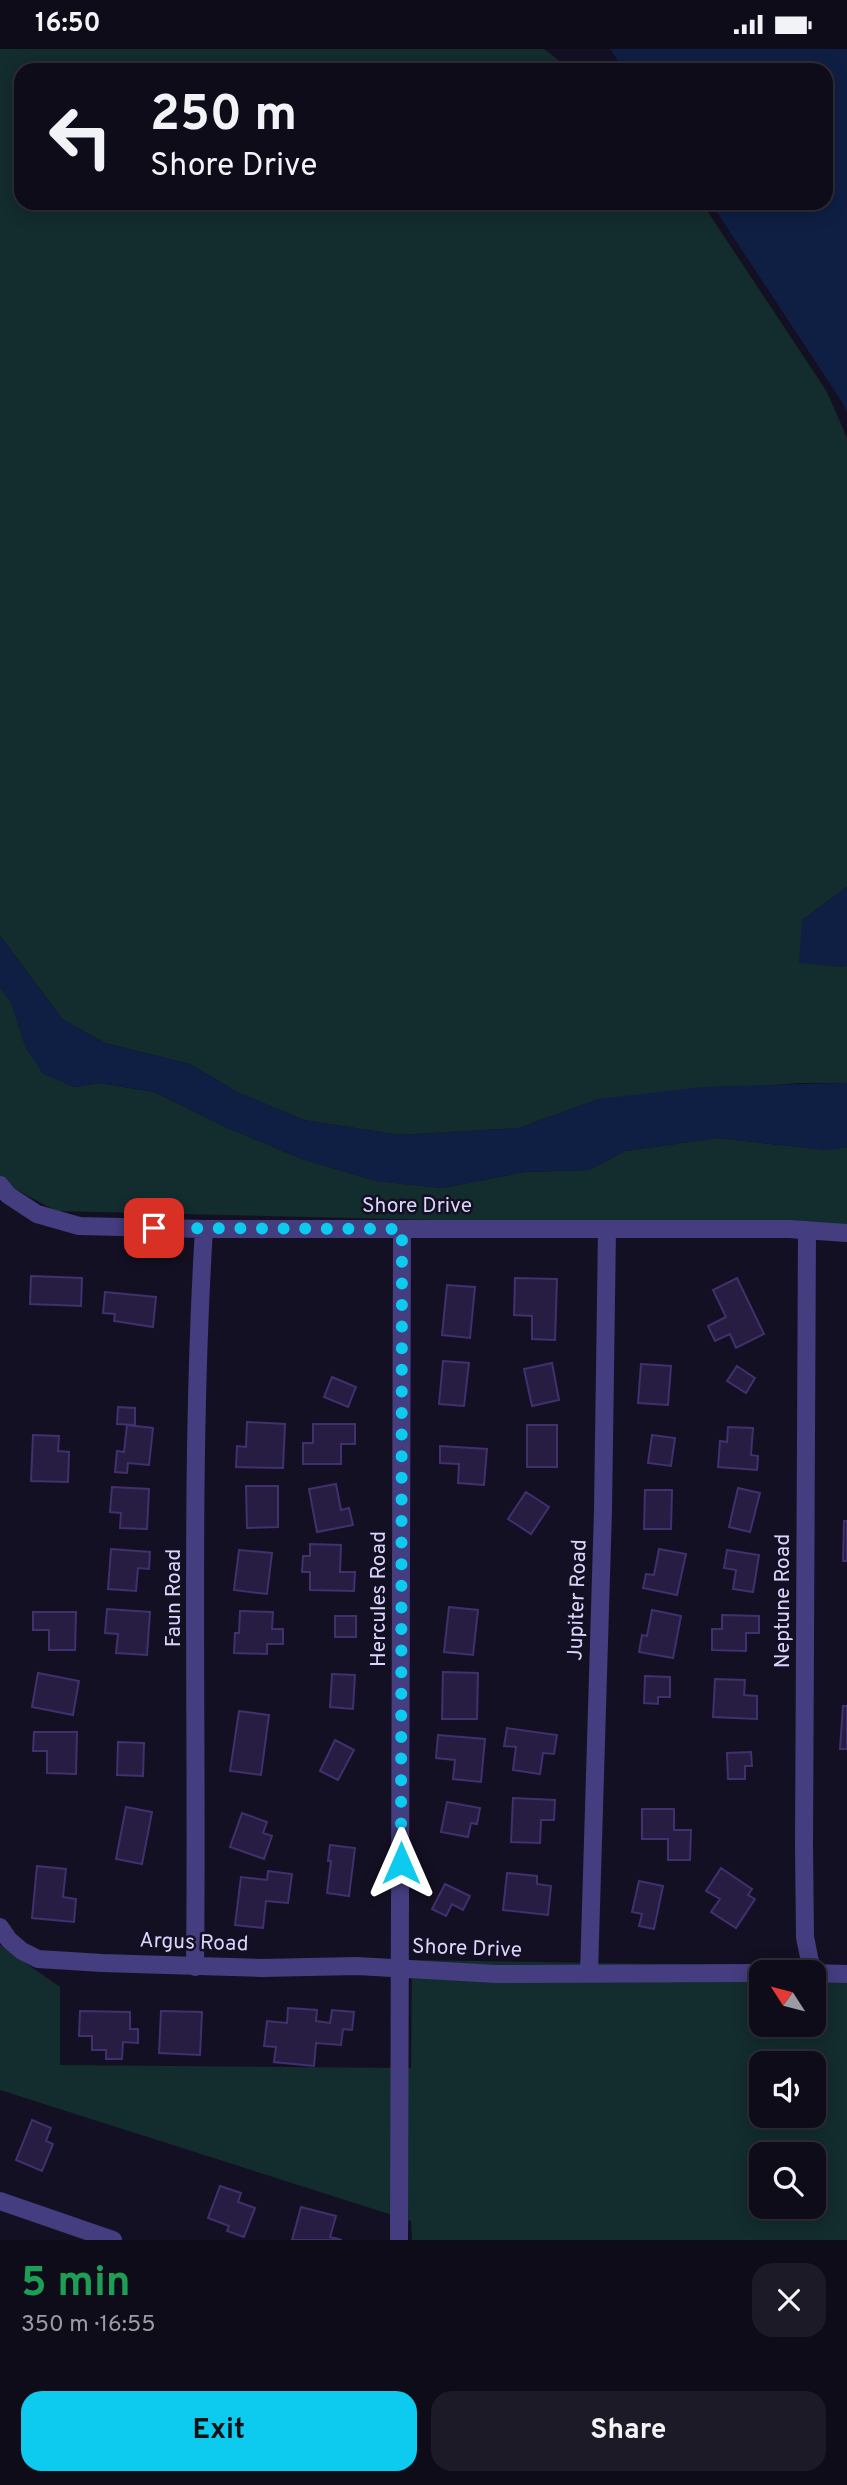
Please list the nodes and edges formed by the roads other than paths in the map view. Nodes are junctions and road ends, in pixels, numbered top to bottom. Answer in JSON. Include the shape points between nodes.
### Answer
{"nodes":[{"id":1,"x":3,"y":1196,"type":"edge"},
{"id":2,"x":204,"y":1229,"type":"junction"},
{"id":3,"x":402,"y":1229,"type":"junction"},
{"id":4,"x":607,"y":1229,"type":"junction"},
{"id":5,"x":807,"y":1230,"type":"junction"},
{"id":6,"x":847,"y":1233,"type":"edge"},
{"id":7,"x":0,"y":1927,"type":"edge"},
{"id":8,"x":810,"y":1960,"type":"edge"},
{"id":9,"x":195,"y":1967,"type":"junction"},
{"id":10,"x":400,"y":1970,"type":"junction"},
{"id":11,"x":589,"y":1973,"type":"junction"},
{"id":12,"x":749,"y":1973,"type":"edge"},
{"id":13,"x":826,"y":1973,"type":"edge"},
{"id":14,"x":847,"y":1974,"type":"edge"},
{"id":15,"x":0,"y":2201,"type":"edge"},
{"id":16,"x":113,"y":2240,"type":"edge"},
{"id":17,"x":399,"y":2240,"type":"edge"}],
"edges":[{"from":1,"to":2,"type":"street","name":"Shore Drive","via":[[37,1215],[70,1225]]},
{"from":2,"to":3,"type":"street","name":"Shore Drive"},
{"from":2,"to":9,"type":"street","name":"Faun Road"},
{"from":3,"to":4,"type":"street","name":"Shore Drive"},
{"from":3,"to":10,"type":"street","name":"Hercules Road"},
{"from":4,"to":5,"type":"street","name":"Shore Drive"},
{"from":4,"to":11,"type":"street","name":"Jupiter Road"},
{"from":5,"to":6,"type":"street","name":"Shore Drive"},
{"from":5,"to":8,"type":"street","name":"Neptune Road","via":[[803,1846],[805,1937]]},
{"from":7,"to":9,"type":"street","name":"Argus Road","via":[[22,1951],[38,1959]]},
{"from":9,"to":10,"type":"street","name":"Argus Road"},
{"from":10,"to":11,"type":"street","name":"Shore Drive"},
{"from":10,"to":17,"type":"street","name":"Shore Drive"},
{"from":11,"to":12,"type":"street","name":"Shore Drive"},
{"from":13,"to":14,"type":"street"},
{"from":15,"to":16,"type":"street"}]}
